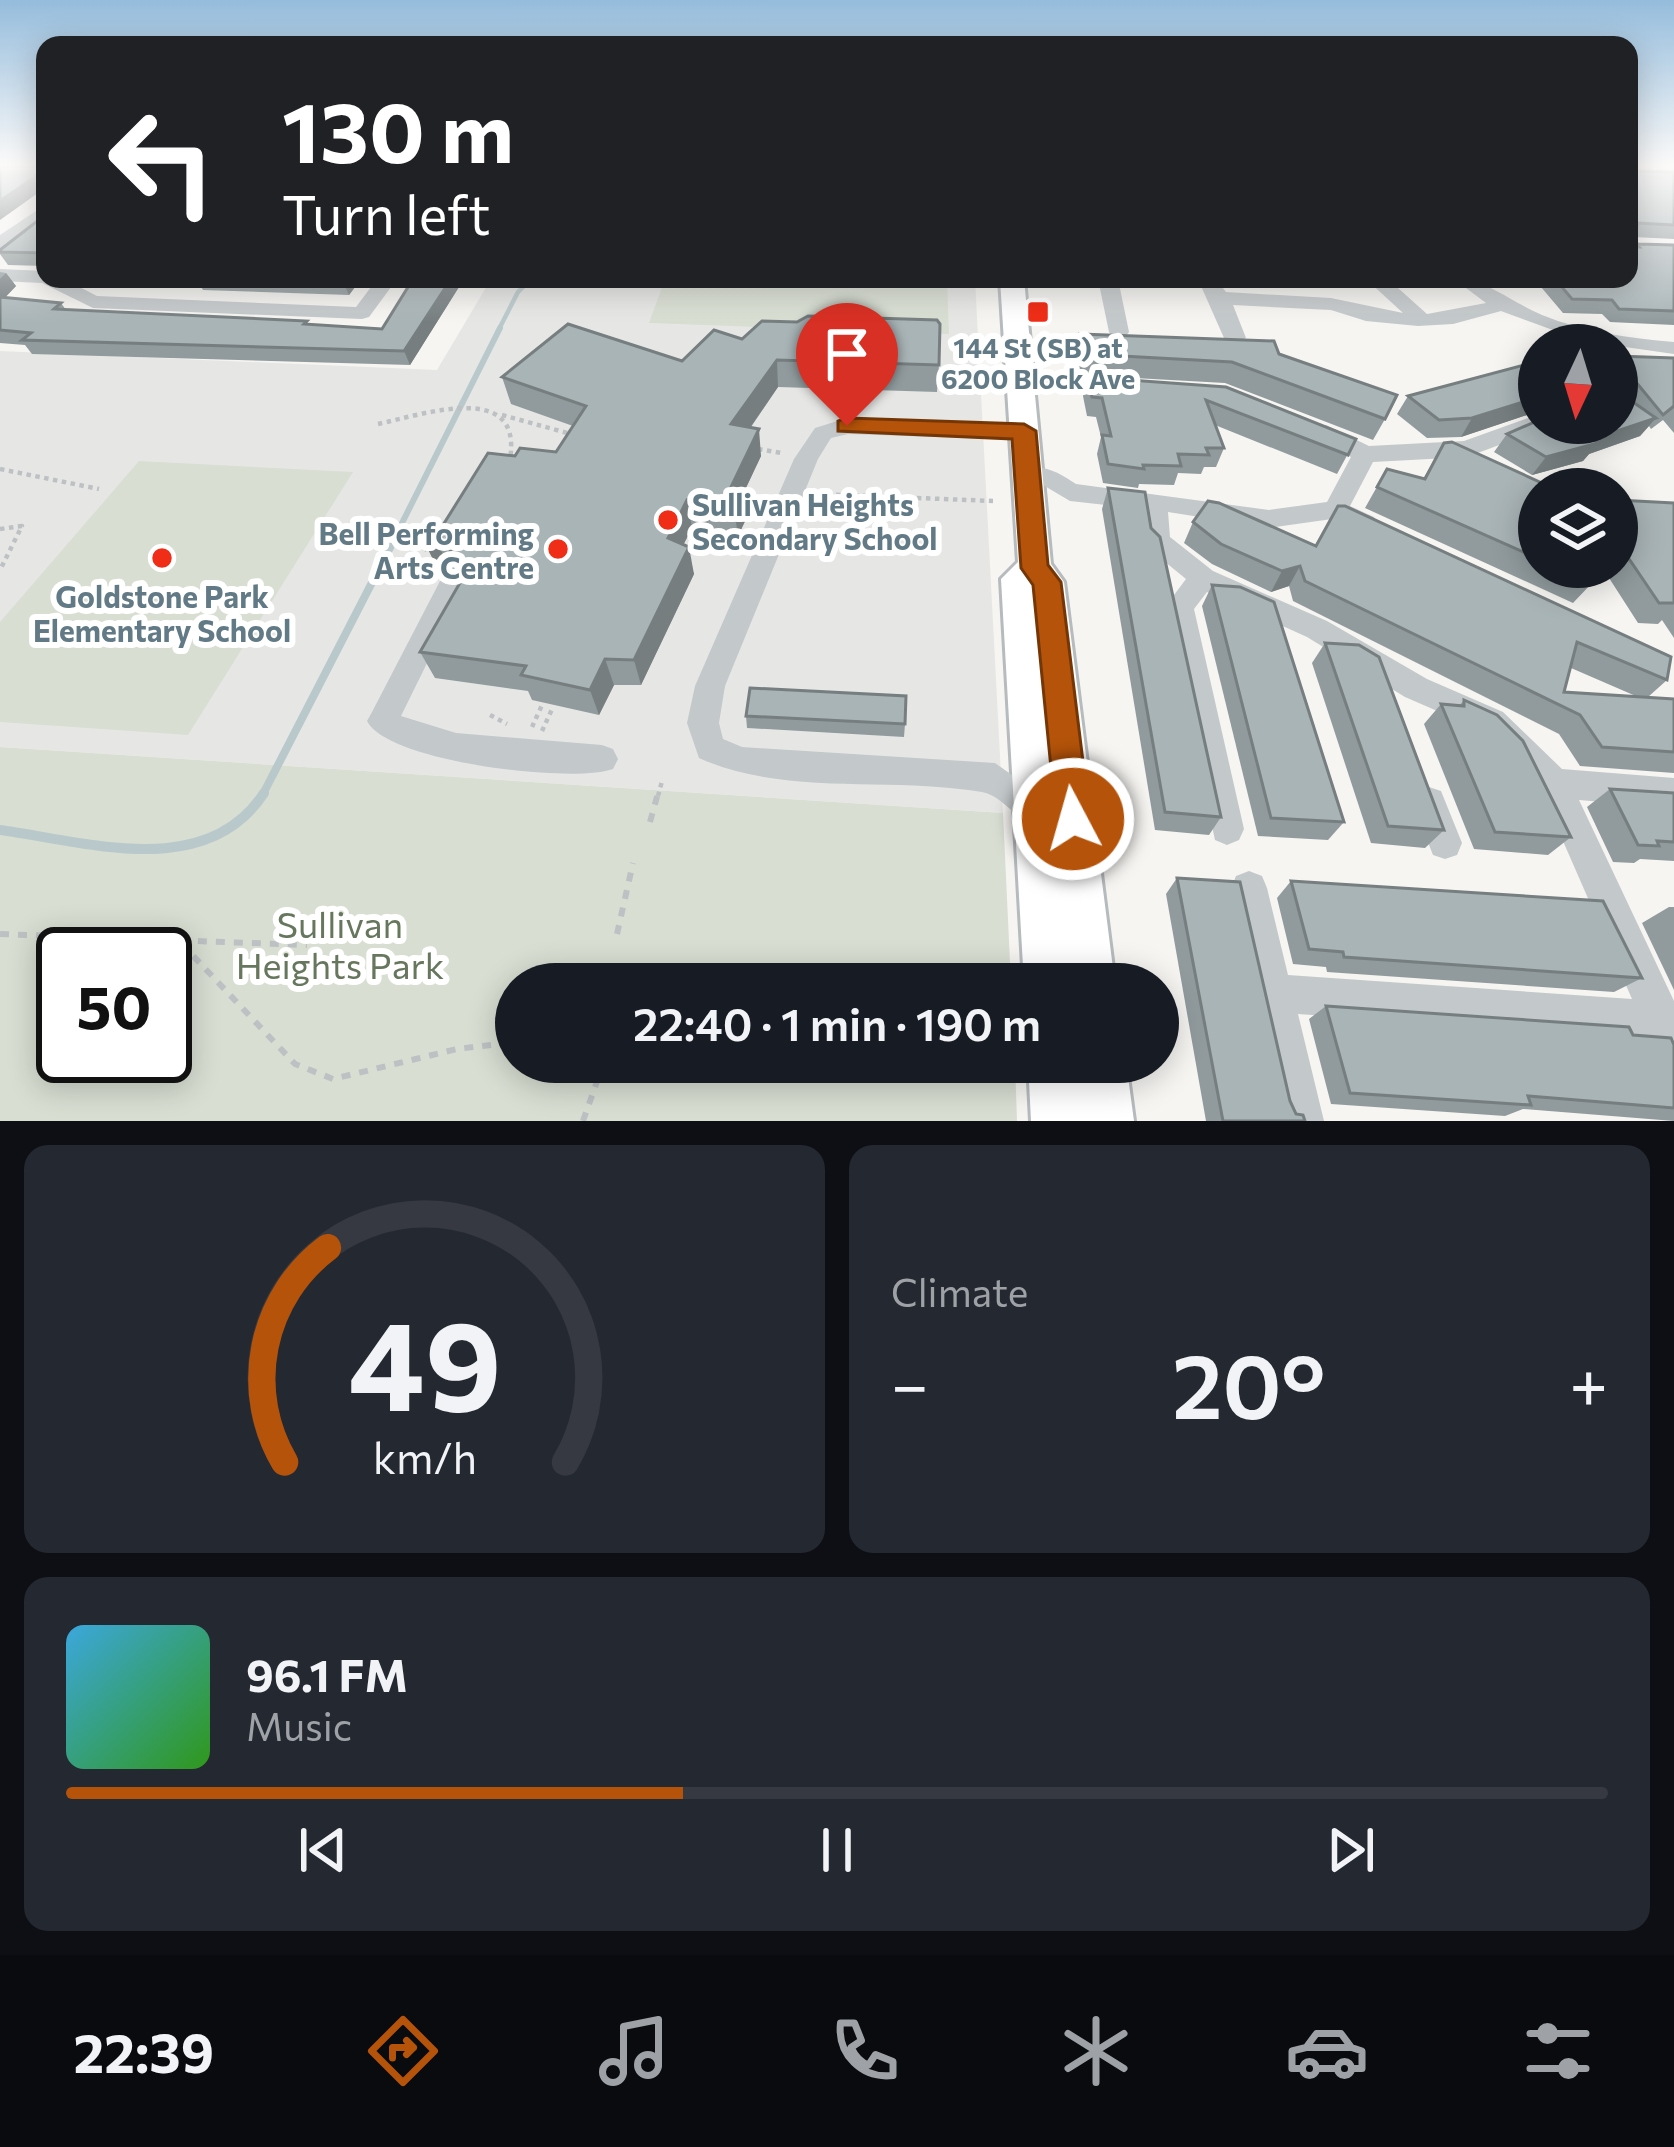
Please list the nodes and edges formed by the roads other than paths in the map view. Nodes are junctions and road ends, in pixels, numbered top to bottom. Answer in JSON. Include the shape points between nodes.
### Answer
{"nodes":[{"id":1,"x":34,"y":218,"type":"edge"},
{"id":2,"x":0,"y":244,"type":"edge"},
{"id":3,"x":0,"y":275,"type":"edge"},
{"id":4,"x":36,"y":277,"type":"edge"},
{"id":5,"x":66,"y":288,"type":"edge"},
{"id":6,"x":154,"y":288,"type":"edge"},
{"id":7,"x":380,"y":288,"type":"edge"},
{"id":8,"x":1013,"y":288,"type":"edge"},
{"id":9,"x":1110,"y":288,"type":"edge"},
{"id":10,"x":1209,"y":288,"type":"edge"},
{"id":11,"x":1232,"y":288,"type":"edge"},
{"id":12,"x":1324,"y":288,"type":"edge"},
{"id":13,"x":1386,"y":288,"type":"edge"},
{"id":14,"x":1478,"y":288,"type":"edge"},
{"id":15,"x":139,"y":304,"type":"junction"},
{"id":16,"x":1502,"y":304,"type":"junction"},
{"id":17,"x":1339,"y":305,"type":"junction"},
{"id":18,"x":1421,"y":319,"type":"junction"},
{"id":19,"x":1542,"y":324,"type":"edge"},
{"id":20,"x":1119,"y":332,"type":"edge"},
{"id":21,"x":1235,"y":338,"type":"edge"},
{"id":22,"x":1638,"y":346,"type":"edge"},
{"id":23,"x":1674,"y":347,"type":"edge"},
{"id":24,"x":1288,"y":419,"type":"edge"},
{"id":25,"x":1518,"y":430,"type":"edge"},
{"id":26,"x":1024,"y":431,"type":"junction"},
{"id":27,"x":1467,"y":448,"type":"junction"},
{"id":28,"x":1365,"y":454,"type":"junction"},
{"id":29,"x":1489,"y":469,"type":"edge"},
{"id":30,"x":1030,"y":489,"type":"junction"},
{"id":31,"x":1154,"y":501,"type":"junction"},
{"id":32,"x":1335,"y":510,"type":"junction"},
{"id":33,"x":1392,"y":538,"type":"edge"},
{"id":34,"x":1203,"y":578,"type":"junction"},
{"id":35,"x":449,"y":588,"type":"dead end"},
{"id":36,"x":1416,"y":688,"type":"junction"},
{"id":37,"x":1399,"y":726,"type":"edge"},
{"id":38,"x":1048,"y":745,"type":"junction"},
{"id":39,"x":602,"y":759,"type":"dead end"},
{"id":40,"x":1414,"y":765,"type":"edge"},
{"id":41,"x":995,"y":778,"type":"junction"},
{"id":42,"x":1554,"y":782,"type":"junction"},
{"id":43,"x":1674,"y":793,"type":"edge"},
{"id":44,"x":1035,"y":811,"type":"junction"},
{"id":45,"x":1227,"y":829,"type":"dead end"},
{"id":46,"x":1445,"y":843,"type":"edge"},
{"id":47,"x":1249,"y":888,"type":"dead end"},
{"id":48,"x":1046,"y":963,"type":"edge"},
{"id":49,"x":1088,"y":963,"type":"edge"},
{"id":50,"x":1274,"y":992,"type":"junction"},
{"id":51,"x":1670,"y":1029,"type":"edge"},
{"id":52,"x":1054,"y":1083,"type":"edge"},
{"id":53,"x":1103,"y":1083,"type":"edge"},
{"id":54,"x":1057,"y":1121,"type":"edge"},
{"id":55,"x":1108,"y":1121,"type":"edge"},
{"id":56,"x":1303,"y":1121,"type":"edge"}],
"edges":[{"from":1,"to":2,"type":"street"},
{"from":3,"to":4,"type":"street"},
{"from":5,"to":15,"type":"street","via":[[93,302]]},
{"from":6,"to":15,"type":"street"},
{"from":7,"to":15,"type":"street","via":[[362,313]]},
{"from":8,"to":26,"type":"main road"},
{"from":9,"to":20,"type":"street"},
{"from":10,"to":21,"type":"street"},
{"from":11,"to":17,"type":"street"},
{"from":12,"to":17,"type":"street"},
{"from":13,"to":18,"type":"street"},
{"from":14,"to":16,"type":"street"},
{"from":16,"to":18,"type":"street","via":[[1472,317]]},
{"from":16,"to":19,"type":"street"},
{"from":17,"to":18,"type":"street"},
{"from":22,"to":23,"type":"street"},
{"from":24,"to":28,"type":"street"},
{"from":25,"to":27,"type":"street"},
{"from":26,"to":30,"type":"main road"},
{"from":26,"to":41,"type":"street","via":[[847,426],[823,433],[718,667],[703,722],[710,748],[740,761]]},
{"from":27,"to":28,"type":"street"},
{"from":27,"to":29,"type":"street"},
{"from":28,"to":32,"type":"street"},
{"from":30,"to":31,"type":"street","via":[[1058,501],[1070,492]]},
{"from":30,"to":38,"type":"main road","via":[[1035,568],[1047,582]]},
{"from":31,"to":32,"type":"street","via":[[1269,519]]},
{"from":31,"to":34,"type":"street","via":[[1156,541]]},
{"from":32,"to":33,"type":"street"},
{"from":34,"to":36,"type":"street","via":[[1317,629]]},
{"from":34,"to":45,"type":"street","via":[[1179,607]]},
{"from":35,"to":39,"type":"street","via":[[383,721],[399,734],[507,754]]},
{"from":36,"to":37,"type":"street"},
{"from":36,"to":42,"type":"street","via":[[1492,721]]},
{"from":38,"to":41,"type":"street"},
{"from":38,"to":44,"type":"main road"},
{"from":38,"to":49,"type":"main road"},
{"from":40,"to":46,"type":"street"},
{"from":41,"to":44,"type":"street"},
{"from":42,"to":43,"type":"street"},
{"from":42,"to":51,"type":"street"},
{"from":44,"to":48,"type":"main road"},
{"from":47,"to":50,"type":"street"},
{"from":50,"to":51,"type":"street"},
{"from":50,"to":56,"type":"street"},
{"from":52,"to":54,"type":"main road"},
{"from":53,"to":55,"type":"main road"}]}
